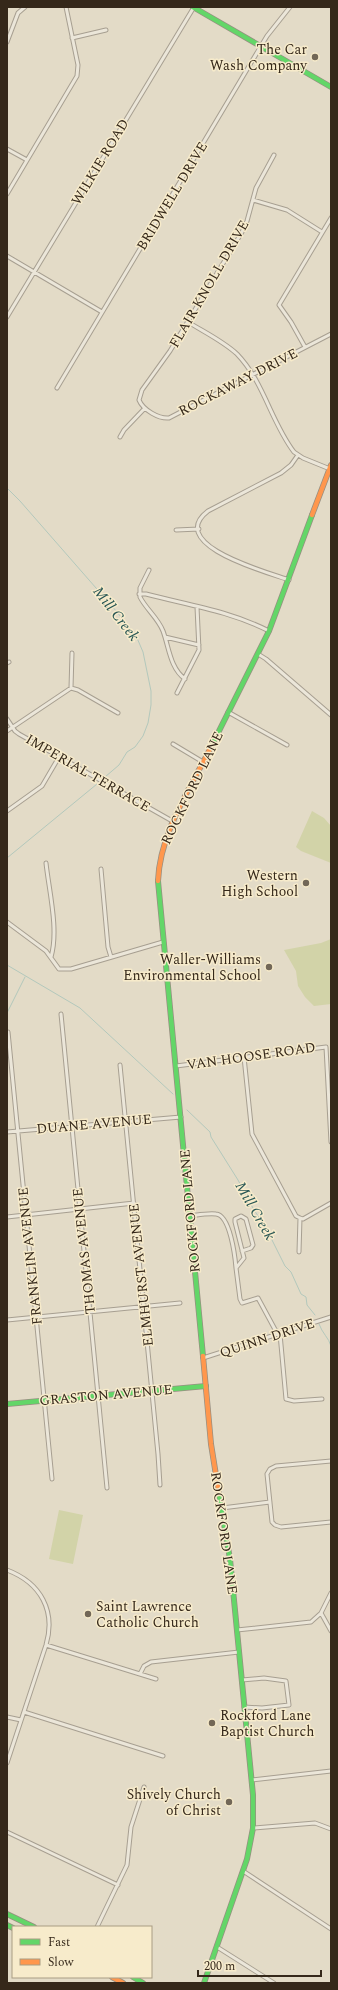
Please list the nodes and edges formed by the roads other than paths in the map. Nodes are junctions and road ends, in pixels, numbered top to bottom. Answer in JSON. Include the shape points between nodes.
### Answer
{"nodes":[{"id":1,"x":25,"y":7,"type":"edge"},
{"id":2,"x":66,"y":7,"type":"edge"},
{"id":3,"x":194,"y":7,"type":"edge"},
{"id":4,"x":290,"y":7,"type":"edge"},
{"id":5,"x":106,"y":30,"type":"dead end"},
{"id":6,"x":72,"y":38,"type":"junction"},
{"id":7,"x":7,"y":42,"type":"edge"},
{"id":8,"x":261,"y":46,"type":"junction"},
{"id":9,"x":331,"y":87,"type":"edge"},
{"id":10,"x":7,"y":149,"type":"edge"},
{"id":11,"x":274,"y":155,"type":"dead end"},
{"id":12,"x":27,"y":160,"type":"junction"},
{"id":13,"x":7,"y":194,"type":"edge"},
{"id":14,"x":253,"y":200,"type":"junction"},
{"id":15,"x":331,"y":218,"type":"edge"},
{"id":16,"x":322,"y":232,"type":"junction"},
{"id":17,"x":7,"y":256,"type":"edge"},
{"id":18,"x":33,"y":272,"type":"junction"},
{"id":19,"x":102,"y":312,"type":"junction"},
{"id":20,"x":7,"y":316,"type":"edge"},
{"id":21,"x":188,"y":322,"type":"junction"},
{"id":22,"x":331,"y":334,"type":"edge"},
{"id":23,"x":305,"y":347,"type":"junction"},
{"id":24,"x":252,"y":375,"type":"junction"},
{"id":25,"x":57,"y":388,"type":"dead end"},
{"id":26,"x":145,"y":408,"type":"junction"},
{"id":27,"x":120,"y":437,"type":"dead end"},
{"id":28,"x":298,"y":455,"type":"junction"},
{"id":29,"x":330,"y":467,"type":"edge"},
{"id":30,"x":199,"y":529,"type":"junction"},
{"id":31,"x":176,"y":530,"type":"dead end"},
{"id":32,"x":149,"y":570,"type":"dead end"},
{"id":33,"x":289,"y":580,"type":"junction"},
{"id":34,"x":139,"y":594,"type":"junction"},
{"id":35,"x":197,"y":607,"type":"junction"},
{"id":36,"x":269,"y":631,"type":"junction"},
{"id":37,"x":165,"y":637,"type":"junction"},
{"id":38,"x":199,"y":645,"type":"junction"},
{"id":39,"x":72,"y":653,"type":"dead end"},
{"id":40,"x":258,"y":654,"type":"junction"},
{"id":41,"x":185,"y":679,"type":"junction"},
{"id":42,"x":71,"y":688,"type":"junction"},
{"id":43,"x":177,"y":693,"type":"dead end"},
{"id":44,"x":228,"y":712,"type":"junction"},
{"id":45,"x":118,"y":713,"type":"dead end"},
{"id":46,"x":331,"y":715,"type":"edge"},
{"id":47,"x":7,"y":719,"type":"edge"},
{"id":48,"x":12,"y":727,"type":"junction"},
{"id":49,"x":7,"y":731,"type":"edge"},
{"id":50,"x":173,"y":744,"type":"dead end"},
{"id":51,"x":287,"y":745,"type":"dead end"},
{"id":52,"x":59,"y":757,"type":"junction"},
{"id":53,"x":203,"y":762,"type":"junction"},
{"id":54,"x":7,"y":811,"type":"edge"},
{"id":55,"x":174,"y":822,"type":"junction"},
{"id":56,"x":46,"y":864,"type":"dead end"},
{"id":57,"x":101,"y":869,"type":"dead end"},
{"id":58,"x":7,"y":922,"type":"edge"},
{"id":59,"x":163,"y":942,"type":"junction"},
{"id":60,"x":51,"y":957,"type":"junction"},
{"id":61,"x":111,"y":957,"type":"junction"},
{"id":62,"x":61,"y":1014,"type":"dead end"},
{"id":63,"x":8,"y":1032,"type":"dead end"},
{"id":64,"x":244,"y":1057,"type":"junction"},
{"id":65,"x":120,"y":1065,"type":"dead end"},
{"id":66,"x":176,"y":1066,"type":"junction"},
{"id":67,"x":329,"y":1082,"type":"edge"},
{"id":68,"x":181,"y":1117,"type":"junction"},
{"id":69,"x":126,"y":1121,"type":"junction"},
{"id":70,"x":72,"y":1126,"type":"junction"},
{"id":71,"x":18,"y":1131,"type":"junction"},
{"id":72,"x":7,"y":1132,"type":"edge"},
{"id":73,"x":331,"y":1142,"type":"edge"},
{"id":74,"x":134,"y":1203,"type":"junction"},
{"id":75,"x":331,"y":1203,"type":"edge"},
{"id":76,"x":80,"y":1210,"type":"junction"},
{"id":77,"x":26,"y":1215,"type":"junction"},
{"id":78,"x":190,"y":1216,"type":"junction"},
{"id":79,"x":7,"y":1217,"type":"edge"},
{"id":80,"x":300,"y":1218,"type":"junction"},
{"id":81,"x":242,"y":1251,"type":"junction"},
{"id":82,"x":299,"y":1252,"type":"dead end"},
{"id":83,"x":236,"y":1268,"type":"junction"},
{"id":84,"x":180,"y":1303,"type":"dead end"},
{"id":85,"x":144,"y":1306,"type":"junction"},
{"id":86,"x":90,"y":1312,"type":"junction"},
{"id":87,"x":331,"y":1316,"type":"edge"},
{"id":88,"x":36,"y":1317,"type":"junction"},
{"id":89,"x":7,"y":1320,"type":"edge"},
{"id":90,"x":279,"y":1334,"type":"junction"},
{"id":91,"x":203,"y":1358,"type":"junction"},
{"id":92,"x":206,"y":1386,"type":"junction"},
{"id":93,"x":152,"y":1391,"type":"junction"},
{"id":94,"x":98,"y":1396,"type":"junction"},
{"id":95,"x":322,"y":1399,"type":"dead end"},
{"id":96,"x":44,"y":1401,"type":"junction"},
{"id":97,"x":7,"y":1404,"type":"edge"},
{"id":98,"x":331,"y":1461,"type":"edge"},
{"id":99,"x":52,"y":1479,"type":"dead end"},
{"id":100,"x":160,"y":1485,"type":"dead end"},
{"id":101,"x":107,"y":1488,"type":"dead end"},
{"id":102,"x":270,"y":1502,"type":"junction"},
{"id":103,"x":222,"y":1508,"type":"junction"},
{"id":104,"x":331,"y":1522,"type":"edge"},
{"id":105,"x":7,"y":1570,"type":"edge"},
{"id":106,"x":331,"y":1594,"type":"edge"},
{"id":107,"x":321,"y":1613,"type":"junction"},
{"id":108,"x":237,"y":1630,"type":"junction"},
{"id":109,"x":331,"y":1631,"type":"edge"},
{"id":110,"x":46,"y":1645,"type":"junction"},
{"id":111,"x":239,"y":1652,"type":"junction"},
{"id":112,"x":140,"y":1674,"type":"junction"},
{"id":113,"x":156,"y":1679,"type":"dead end"},
{"id":114,"x":242,"y":1680,"type":"junction"},
{"id":115,"x":244,"y":1707,"type":"junction"},
{"id":116,"x":24,"y":1712,"type":"junction"},
{"id":117,"x":7,"y":1717,"type":"edge"},
{"id":118,"x":21,"y":1720,"type":"junction"},
{"id":119,"x":163,"y":1756,"type":"dead end"},
{"id":120,"x":7,"y":1763,"type":"edge"},
{"id":121,"x":331,"y":1771,"type":"edge"},
{"id":122,"x":252,"y":1780,"type":"junction"},
{"id":123,"x":144,"y":1788,"type":"dead end"},
{"id":124,"x":253,"y":1828,"type":"junction"},
{"id":125,"x":331,"y":1829,"type":"edge"},
{"id":126,"x":7,"y":1832,"type":"edge"},
{"id":127,"x":243,"y":1871,"type":"junction"},
{"id":128,"x":118,"y":1885,"type":"junction"},
{"id":129,"x":7,"y":1914,"type":"edge"},
{"id":130,"x":32,"y":1926,"type":"edge"},
{"id":131,"x":98,"y":1926,"type":"edge"},
{"id":132,"x":331,"y":1929,"type":"edge"},
{"id":133,"x":217,"y":1947,"type":"junction"},
{"id":134,"x":204,"y":1983,"type":"edge"},
{"id":135,"x":274,"y":1983,"type":"edge"}],
"edges":[{"from":1,"to":7,"type":"street","via":[[18,13]]},
{"from":2,"to":6,"type":"street"},
{"from":3,"to":8,"type":"main road"},
{"from":3,"to":18,"type":"street","name":"WILKIE ROAD"},
{"from":4,"to":8,"type":"street","name":"BRIDWELL DRIVE"},
{"from":5,"to":6,"type":"street"},
{"from":6,"to":12,"type":"street","via":[[78,68],[77,76]]},
{"from":8,"to":9,"type":"main road"},
{"from":8,"to":19,"type":"street","name":"BRIDWELL DRIVE"},
{"from":10,"to":12,"type":"street"},
{"from":11,"to":14,"type":"street","name":"FLAIR KNOLL DRIVE","via":[[259,182]]},
{"from":12,"to":13,"type":"street"},
{"from":14,"to":16,"type":"street","via":[[287,210]]},
{"from":14,"to":21,"type":"street","name":"FLAIR KNOLL DRIVE","via":[[245,226]]},
{"from":15,"to":16,"type":"street"},
{"from":16,"to":23,"type":"street","via":[[279,305]]},
{"from":17,"to":18,"type":"street"},
{"from":18,"to":19,"type":"street"},
{"from":18,"to":20,"type":"street","name":"WILKIE ROAD"},
{"from":19,"to":25,"type":"street","name":"BRIDWELL DRIVE"},
{"from":21,"to":24,"type":"street","via":[[230,348]]},
{"from":21,"to":26,"type":"street","name":"FLAIR KNOLL DRIVE","via":[[140,393],[139,400]]},
{"from":22,"to":23,"type":"street","name":"ROCKAWAY DRIVE"},
{"from":23,"to":24,"type":"street","name":"ROCKAWAY DRIVE"},
{"from":24,"to":26,"type":"street","name":"ROCKAWAY DRIVE","via":[[169,418],[162,418]]},
{"from":24,"to":28,"type":"street","via":[[291,448]]},
{"from":26,"to":27,"type":"street"},
{"from":28,"to":29,"type":"street"},
{"from":28,"to":30,"type":"street","via":[[281,473],[208,511],[200,521]]},
{"from":29,"to":33,"type":"main road","name":"ROCKFORD LANE"},
{"from":30,"to":31,"type":"street"},
{"from":30,"to":33,"type":"street","via":[[202,539],[210,546],[245,566]]},
{"from":32,"to":34,"type":"street"},
{"from":33,"to":36,"type":"main road","name":"ROCKFORD LANE"},
{"from":34,"to":35,"type":"street"},
{"from":34,"to":37,"type":"street","via":[[142,602],[161,626]]},
{"from":35,"to":36,"type":"street","via":[[217,610]]},
{"from":35,"to":38,"type":"street"},
{"from":36,"to":40,"type":"main road","name":"ROCKFORD LANE"},
{"from":37,"to":38,"type":"street"},
{"from":37,"to":41,"type":"street","via":[[174,664]]},
{"from":38,"to":41,"type":"street"},
{"from":39,"to":42,"type":"street"},
{"from":40,"to":44,"type":"main road","name":"ROCKFORD LANE"},
{"from":40,"to":46,"type":"street"},
{"from":41,"to":43,"type":"street"},
{"from":42,"to":45,"type":"street"},
{"from":42,"to":48,"type":"street"},
{"from":44,"to":51,"type":"street"},
{"from":44,"to":53,"type":"main road","name":"ROCKFORD LANE"},
{"from":47,"to":48,"type":"street","name":"IMPERIAL TERRACE"},
{"from":48,"to":49,"type":"street"},
{"from":48,"to":52,"type":"street","name":"IMPERIAL TERRACE","via":[[19,734]]},
{"from":50,"to":53,"type":"street"},
{"from":52,"to":54,"type":"street","via":[[42,786]]},
{"from":52,"to":55,"type":"street","name":"IMPERIAL TERRACE"},
{"from":53,"to":55,"type":"main road","name":"ROCKFORD LANE"},
{"from":55,"to":59,"type":"main road","name":"ROCKFORD LANE","via":[[164,843],[158,868]]},
{"from":56,"to":60,"type":"street","via":[[53,930]]},
{"from":57,"to":61,"type":"street"},
{"from":58,"to":60,"type":"street"},
{"from":59,"to":61,"type":"street"},
{"from":59,"to":66,"type":"main road","name":"ROCKFORD LANE"},
{"from":60,"to":61,"type":"street","via":[[57,967],[63,970]]},
{"from":62,"to":70,"type":"street","name":"THOMAS AVENUE"},
{"from":63,"to":71,"type":"street","name":"FRANKLIN AVENUE"},
{"from":64,"to":66,"type":"street","name":"VAN HOOSE ROAD"},
{"from":64,"to":67,"type":"street","name":"VAN HOOSE ROAD","via":[[326,1046]]},
{"from":64,"to":80,"type":"street","via":[[253,1136],[296,1216]]},
{"from":65,"to":69,"type":"street","name":"ELMHURST AVENUE"},
{"from":66,"to":68,"type":"main road","name":"ROCKFORD LANE"},
{"from":67,"to":73,"type":"street"},
{"from":68,"to":69,"type":"street","name":"DUANE AVENUE"},
{"from":68,"to":78,"type":"main road","name":"ROCKFORD LANE"},
{"from":69,"to":70,"type":"street","name":"DUANE AVENUE"},
{"from":69,"to":74,"type":"street","name":"ELMHURST AVENUE"},
{"from":70,"to":71,"type":"street","name":"DUANE AVENUE"},
{"from":70,"to":76,"type":"street","name":"THOMAS AVENUE"},
{"from":71,"to":72,"type":"street","name":"DUANE AVENUE"},
{"from":71,"to":77,"type":"street","name":"FRANKLIN AVENUE"},
{"from":74,"to":76,"type":"street"},
{"from":74,"to":85,"type":"street","name":"ELMHURST AVENUE"},
{"from":75,"to":80,"type":"street"},
{"from":76,"to":77,"type":"street"},
{"from":76,"to":86,"type":"street","name":"THOMAS AVENUE"},
{"from":77,"to":79,"type":"street"},
{"from":77,"to":88,"type":"street","name":"FRANKLIN AVENUE"},
{"from":78,"to":83,"type":"street","via":[[217,1213],[223,1217],[234,1251]]},
{"from":78,"to":91,"type":"main road","name":"ROCKFORD LANE"},
{"from":80,"to":82,"type":"street"},
{"from":81,"to":81,"type":"street","via":[[235,1222],[235,1219],[242,1216],[246,1219],[253,1245]]},
{"from":81,"to":83,"type":"street","via":[[244,1258]]},
{"from":83,"to":90,"type":"street","via":[[242,1303],[258,1298]]},
{"from":84,"to":85,"type":"street"},
{"from":85,"to":86,"type":"street"},
{"from":85,"to":93,"type":"street","name":"ELMHURST AVENUE"},
{"from":86,"to":88,"type":"street"},
{"from":86,"to":94,"type":"street","name":"THOMAS AVENUE"},
{"from":87,"to":90,"type":"street","name":"QUINN DRIVE"},
{"from":88,"to":89,"type":"street"},
{"from":88,"to":96,"type":"street","name":"FRANKLIN AVENUE"},
{"from":90,"to":91,"type":"street","name":"QUINN DRIVE"},
{"from":90,"to":95,"type":"street","via":[[286,1399]]},
{"from":91,"to":92,"type":"main road","name":"ROCKFORD LANE"},
{"from":92,"to":93,"type":"main road","name":"GRASTON AVENUE"},
{"from":92,"to":103,"type":"main road","name":"ROCKFORD LANE","via":[[213,1459]]},
{"from":93,"to":94,"type":"main road","name":"GRASTON AVENUE"},
{"from":93,"to":100,"type":"street","name":"ELMHURST AVENUE"},
{"from":94,"to":96,"type":"main road","name":"GRASTON AVENUE"},
{"from":94,"to":101,"type":"street","name":"THOMAS AVENUE"},
{"from":96,"to":97,"type":"main road","name":"GRASTON AVENUE"},
{"from":96,"to":99,"type":"street","name":"FRANKLIN AVENUE"},
{"from":98,"to":102,"type":"street","via":[[272,1467],[268,1474]]},
{"from":102,"to":103,"type":"street"},
{"from":102,"to":104,"type":"street","via":[[272,1522],[278,1526]]},
{"from":103,"to":108,"type":"main road","name":"ROCKFORD LANE"},
{"from":105,"to":110,"type":"street","via":[[30,1584],[46,1605],[50,1627]]},
{"from":106,"to":107,"type":"street"},
{"from":107,"to":108,"type":"street","via":[[315,1620],[306,1623]]},
{"from":107,"to":109,"type":"street"},
{"from":108,"to":111,"type":"main road","name":"ROCKFORD LANE"},
{"from":110,"to":112,"type":"street"},
{"from":110,"to":116,"type":"street"},
{"from":111,"to":112,"type":"street","via":[[158,1660],[144,1666]]},
{"from":111,"to":114,"type":"main road","name":"ROCKFORD LANE"},
{"from":112,"to":113,"type":"street"},
{"from":114,"to":115,"type":"main road","name":"ROCKFORD LANE"},
{"from":114,"to":115,"type":"street","via":[[264,1678],[286,1681],[289,1705]]},
{"from":115,"to":122,"type":"main road","name":"ROCKFORD LANE"},
{"from":116,"to":118,"type":"street"},
{"from":116,"to":119,"type":"street"},
{"from":117,"to":118,"type":"street"},
{"from":118,"to":120,"type":"street"},
{"from":121,"to":122,"type":"street"},
{"from":122,"to":124,"type":"main road","name":"ROCKFORD LANE"},
{"from":123,"to":128,"type":"street","via":[[131,1827],[127,1866]]},
{"from":124,"to":125,"type":"street","via":[[315,1823]]},
{"from":124,"to":127,"type":"main road","name":"ROCKFORD LANE"},
{"from":126,"to":128,"type":"street"},
{"from":127,"to":132,"type":"street"},
{"from":127,"to":133,"type":"main road","name":"ROCKFORD LANE"},
{"from":128,"to":131,"type":"street"},
{"from":129,"to":130,"type":"main road"},
{"from":133,"to":134,"type":"main road","name":"ROCKFORD LANE"},
{"from":133,"to":135,"type":"street"}]}
